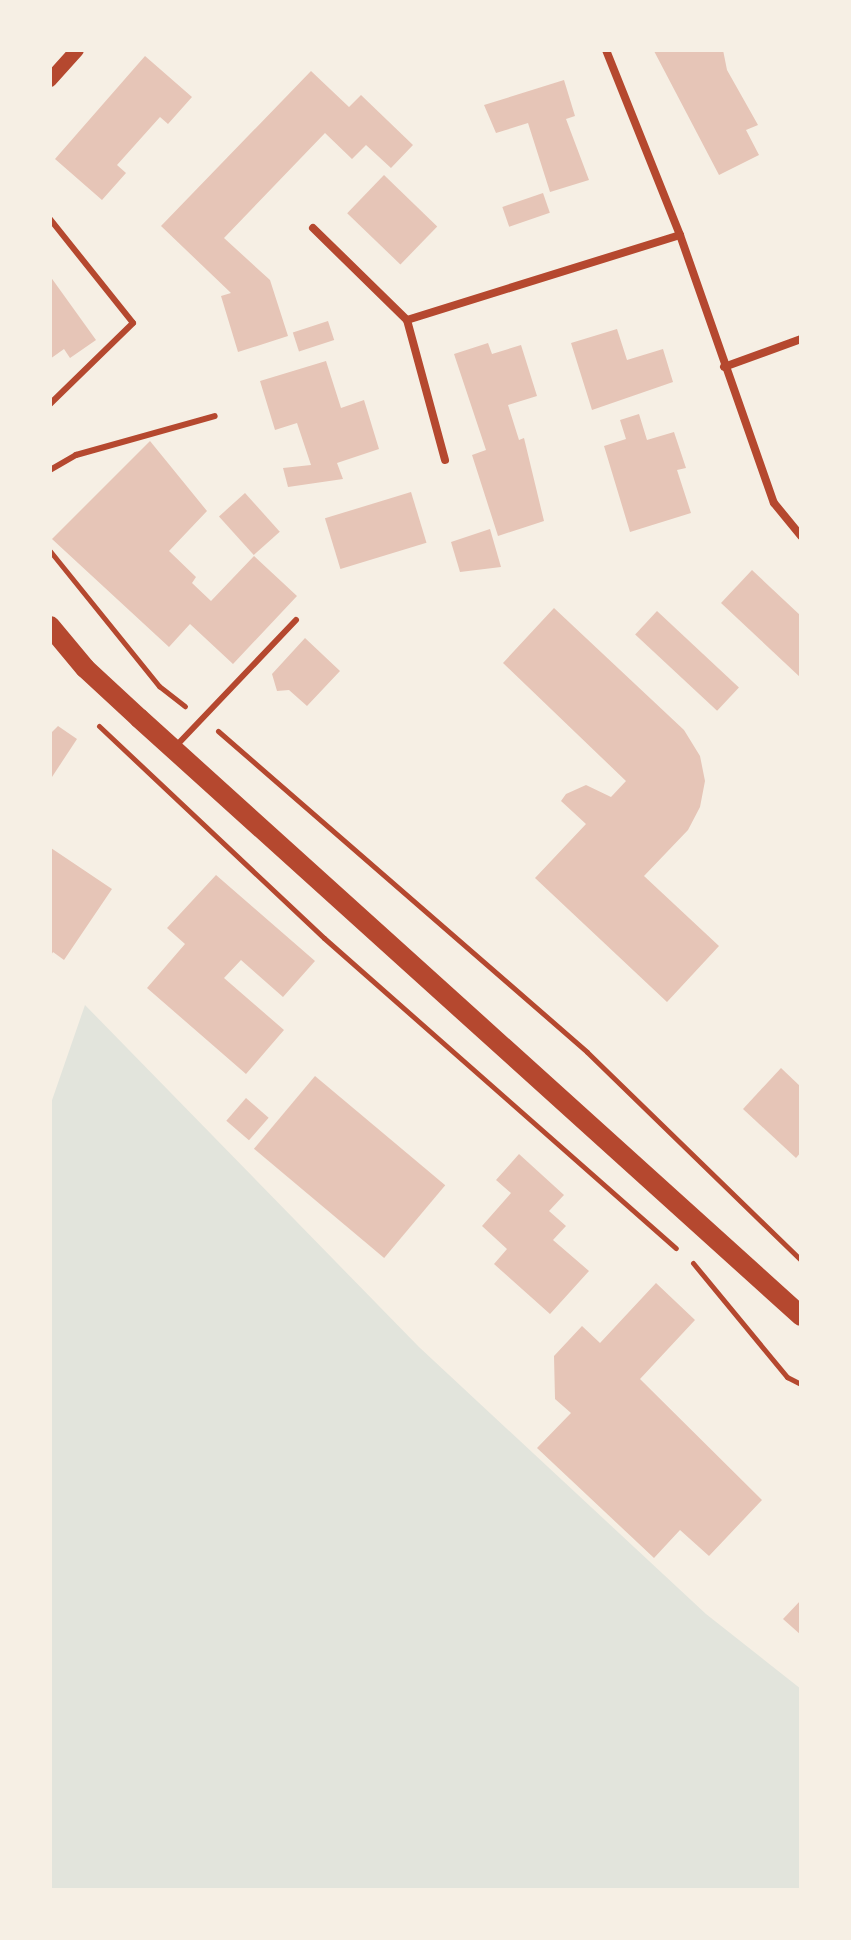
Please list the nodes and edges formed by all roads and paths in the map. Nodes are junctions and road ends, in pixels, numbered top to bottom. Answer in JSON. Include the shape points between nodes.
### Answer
{"nodes":[{"id":1,"x":77,"y":50,"type":"edge"},
{"id":2,"x":606,"y":50,"type":"edge"},
{"id":3,"x":50,"y":80,"type":"edge"},
{"id":4,"x":50,"y":219,"type":"edge"},
{"id":5,"x":313,"y":228,"type":"dead end"},
{"id":6,"x":680,"y":235,"type":"junction"},
{"id":7,"x":407,"y":320,"type":"junction"},
{"id":8,"x":801,"y":339,"type":"edge"},
{"id":9,"x":724,"y":367,"type":"junction"},
{"id":10,"x":50,"y":404,"type":"edge"},
{"id":11,"x":215,"y":416,"type":"dead end"},
{"id":12,"x":445,"y":460,"type":"dead end"},
{"id":13,"x":50,"y":470,"type":"edge"},
{"id":14,"x":801,"y":536,"type":"edge"},
{"id":15,"x":50,"y":551,"type":"edge"},
{"id":16,"x":296,"y":620,"type":"dead end"},
{"id":17,"x":50,"y":626,"type":"edge"},
{"id":18,"x":202,"y":719,"type":"junction"},
{"id":19,"x":92,"y":720,"type":"dead end"},
{"id":20,"x":174,"y":749,"type":"junction"},
{"id":21,"x":801,"y":1260,"type":"edge"},
{"id":22,"x":801,"y":1316,"type":"edge"},
{"id":23,"x":801,"y":1384,"type":"edge"}],
"edges":[{"from":1,"to":3,"type":"street"},
{"from":2,"to":6,"type":"street"},
{"from":4,"to":10,"type":"lane","via":[[133,323]]},
{"from":5,"to":7,"type":"street"},
{"from":6,"to":7,"type":"street"},
{"from":6,"to":9,"type":"street"},
{"from":7,"to":12,"type":"street"},
{"from":8,"to":9,"type":"street"},
{"from":9,"to":14,"type":"street","via":[[774,503]]},
{"from":11,"to":13,"type":"lane","via":[[76,455]]},
{"from":15,"to":18,"type":"path","via":[[159,686]]},
{"from":16,"to":18,"type":"lane"},
{"from":17,"to":20,"type":"main road","via":[[85,668]]},
{"from":18,"to":20,"type":"lane"},
{"from":18,"to":21,"type":"path","via":[[276,777],[587,1052]]},
{"from":19,"to":23,"type":"path","via":[[324,938],[695,1265],[787,1377]]},
{"from":20,"to":22,"type":"main road"}]}
